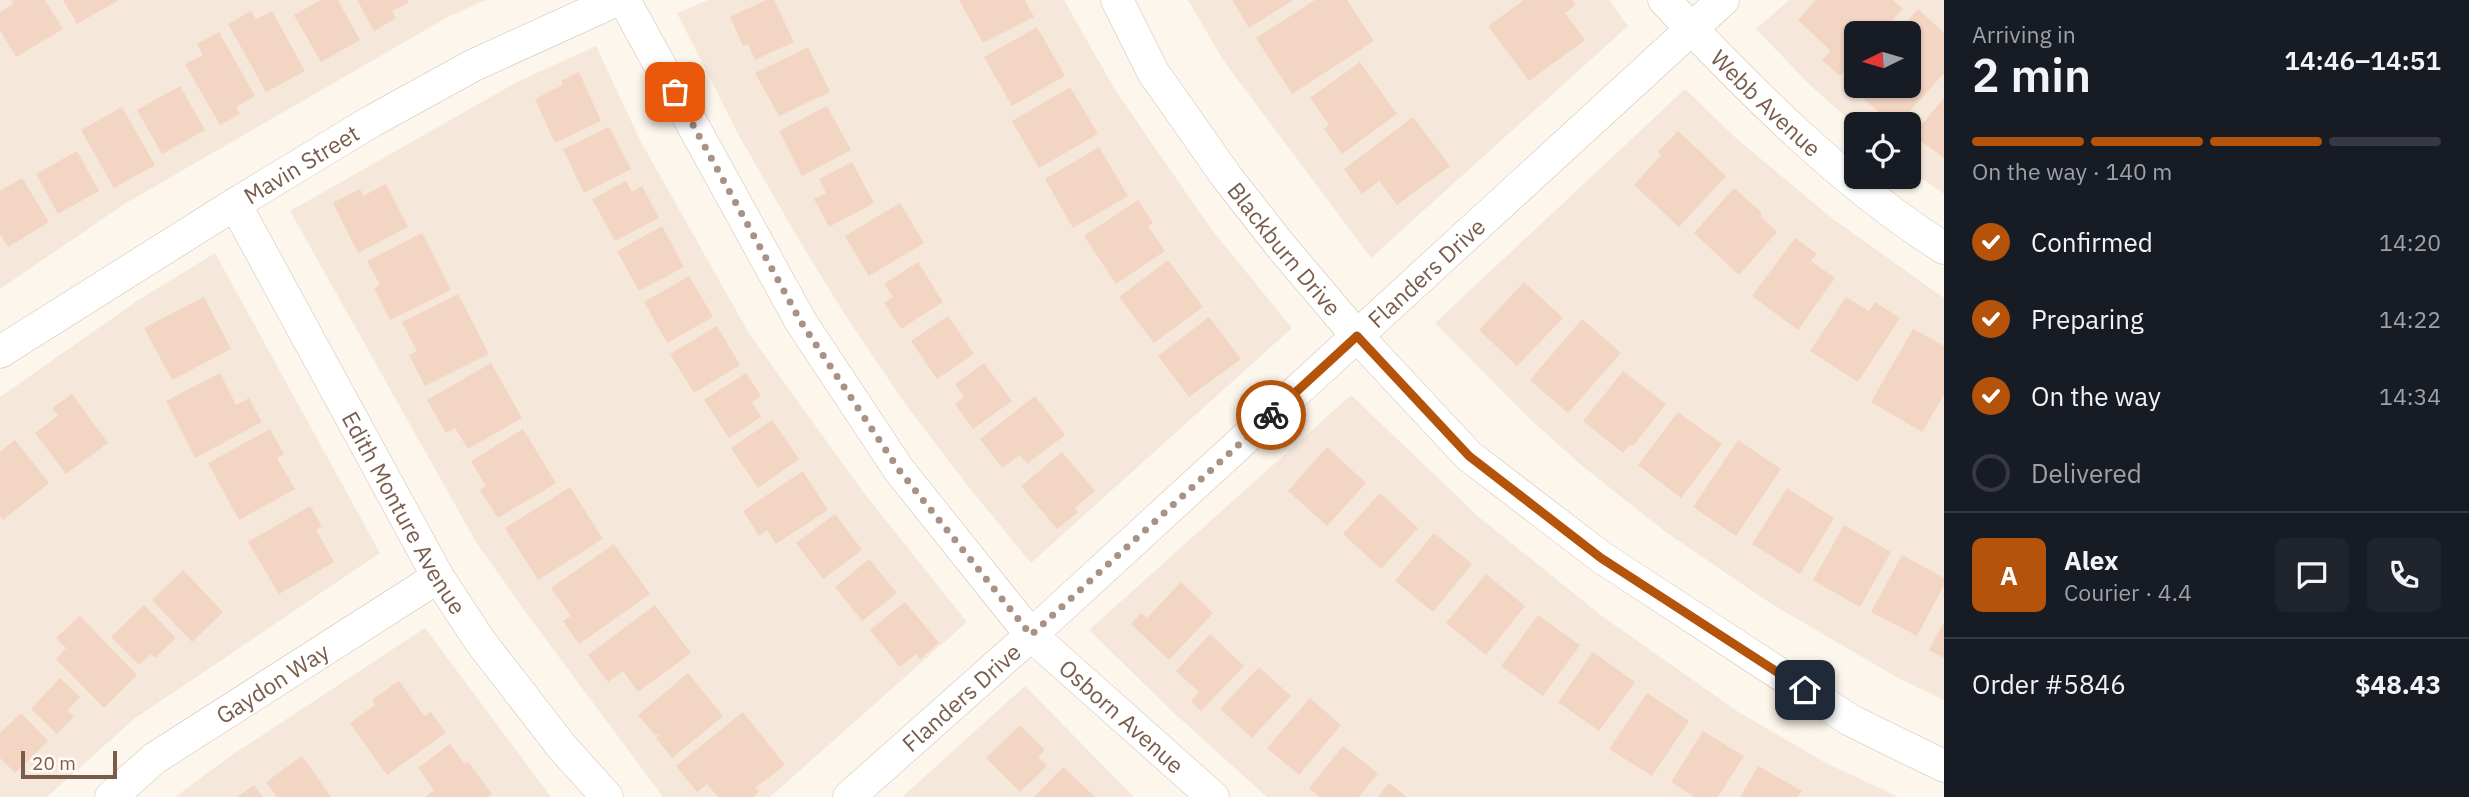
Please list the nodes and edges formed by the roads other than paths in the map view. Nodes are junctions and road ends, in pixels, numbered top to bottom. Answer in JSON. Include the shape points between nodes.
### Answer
{"nodes":[{"id":1,"x":617,"y":0,"type":"edge"},
{"id":2,"x":624,"y":0,"type":"edge"},
{"id":3,"x":1117,"y":0,"type":"edge"},
{"id":4,"x":1664,"y":0,"type":"edge"},
{"id":5,"x":1723,"y":0,"type":"edge"},
{"id":6,"x":1692,"y":29,"type":"junction"},
{"id":7,"x":235,"y":204,"type":"junction"},
{"id":8,"x":1944,"y":248,"type":"edge"},
{"id":9,"x":1357,"y":336,"type":"junction"},
{"id":10,"x":0,"y":352,"type":"edge"},
{"id":11,"x":438,"y":577,"type":"junction"},
{"id":12,"x":1031,"y":635,"type":"junction"},
{"id":13,"x":1944,"y":766,"type":"edge"},
{"id":14,"x":111,"y":797,"type":"edge"},
{"id":15,"x":607,"y":797,"type":"edge"},
{"id":16,"x":849,"y":797,"type":"edge"},
{"id":17,"x":1213,"y":797,"type":"edge"}],
"edges":[{"from":1,"to":7,"type":"street","name":"Mavin Street","via":[[474,65]]},
{"from":2,"to":12,"type":"street","name":"Osborn Avenue","via":[[801,322],[899,470]]},
{"from":3,"to":9,"type":"street","name":"Blackburn Drive","via":[[1153,72],[1226,176]]},
{"from":4,"to":6,"type":"street","name":"Webb Avenue"},
{"from":5,"to":6,"type":"street","name":"Flanders Drive"},
{"from":6,"to":8,"type":"street","name":"Webb Avenue","via":[[1754,94],[1815,148]]},
{"from":6,"to":9,"type":"street","name":"Flanders Drive"},
{"from":7,"to":10,"type":"street","name":"Mavin Street"},
{"from":7,"to":11,"type":"street","name":"Edith Monture Avenue"},
{"from":9,"to":12,"type":"street","name":"Flanders Drive"},
{"from":9,"to":13,"type":"street","name":"Blackburn Drive","via":[[1469,456],[1601,558],[1850,720]]},
{"from":11,"to":14,"type":"street","name":"Gaydon Way","via":[[155,758]]},
{"from":11,"to":15,"type":"street","name":"Edith Monture Avenue","via":[[480,641]]},
{"from":12,"to":16,"type":"street","name":"Flanders Drive"},
{"from":12,"to":17,"type":"street","name":"Osborn Avenue"}]}
